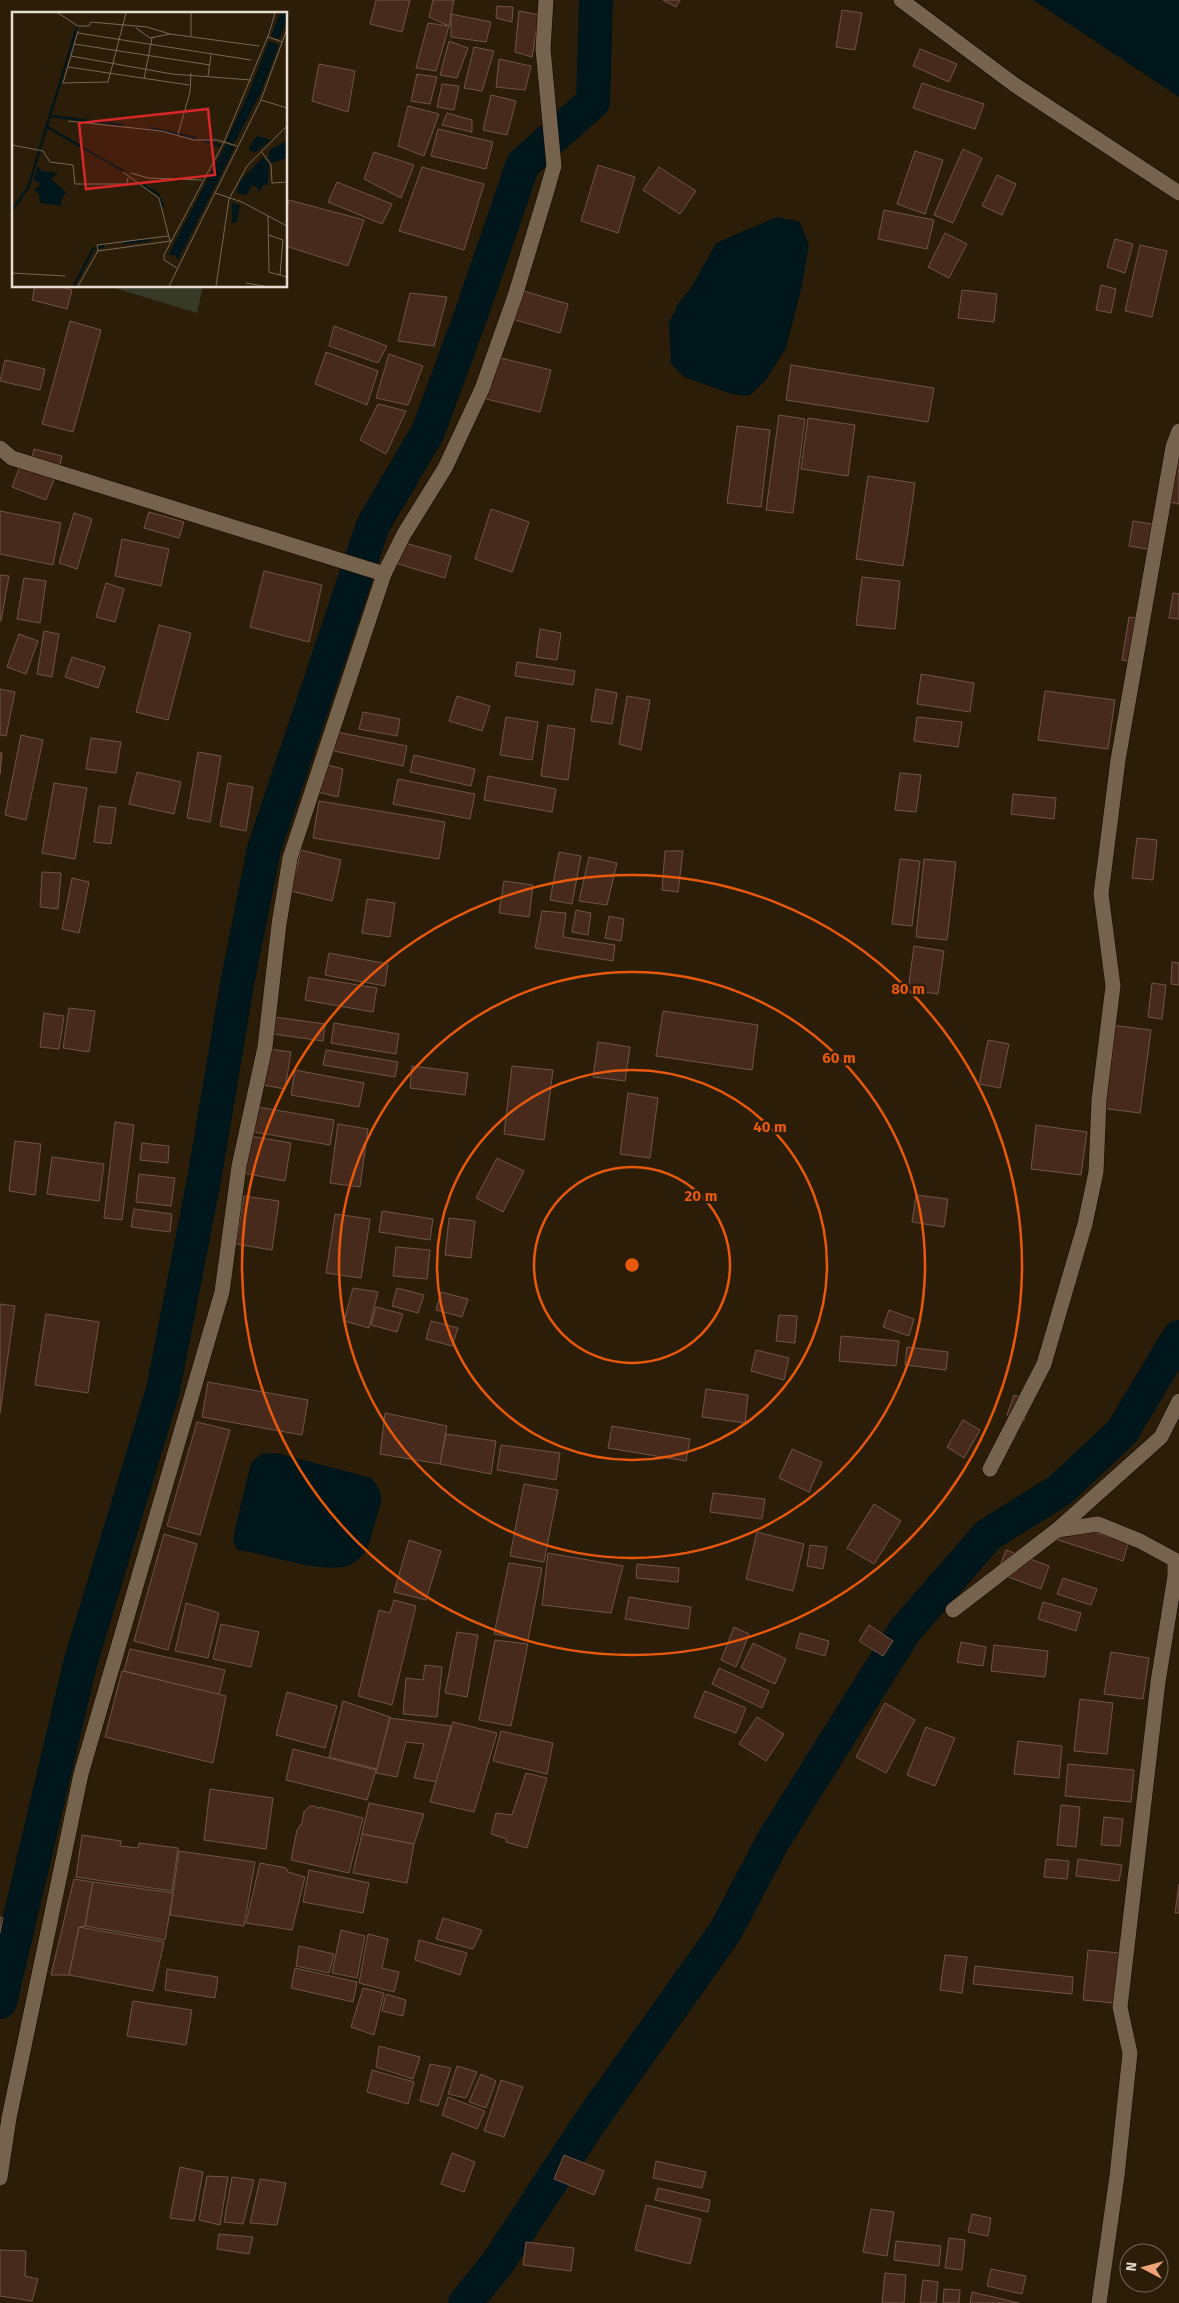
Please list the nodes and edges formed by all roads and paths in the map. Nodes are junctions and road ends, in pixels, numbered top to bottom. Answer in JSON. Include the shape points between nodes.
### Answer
{"nodes":[{"id":1,"x":546,"y":0,"type":"edge"},
{"id":2,"x":901,"y":0,"type":"edge"},
{"id":3,"x":1179,"y":193,"type":"edge"},
{"id":4,"x":1179,"y":431,"type":"edge"},
{"id":5,"x":0,"y":448,"type":"edge"},
{"id":6,"x":384,"y":574,"type":"junction"},
{"id":7,"x":1179,"y":1401,"type":"edge"},
{"id":8,"x":990,"y":1469,"type":"dead end"},
{"id":9,"x":1057,"y":1530,"type":"junction"},
{"id":10,"x":1177,"y":1560,"type":"edge"},
{"id":11,"x":953,"y":1610,"type":"dead end"},
{"id":12,"x":0,"y":2178,"type":"edge"},
{"id":13,"x":1099,"y":2303,"type":"edge"}],
"edges":[{"from":1,"to":6,"type":"street","via":[[543,49],[554,166],[515,296],[482,389],[446,468],[404,534]]},
{"from":2,"to":3,"type":"street","via":[[1015,86]]},
{"from":4,"to":8,"type":"street","via":[[1173,447],[1118,760],[1101,894],[1113,986],[1099,1100],[1096,1172],[1085,1224],[1044,1364]]},
{"from":5,"to":6,"type":"street","via":[[12,458]]},
{"from":6,"to":12,"type":"street","via":[[290,858],[265,1047],[239,1166],[222,1292],[81,1774],[9,2118]]},
{"from":7,"to":9,"type":"street","via":[[1160,1437]]},
{"from":9,"to":10,"type":"street","via":[[1098,1524]]},
{"from":9,"to":11,"type":"street"},
{"from":10,"to":13,"type":"street","via":[[1158,1682],[1120,2007],[1130,2053]]}]}
